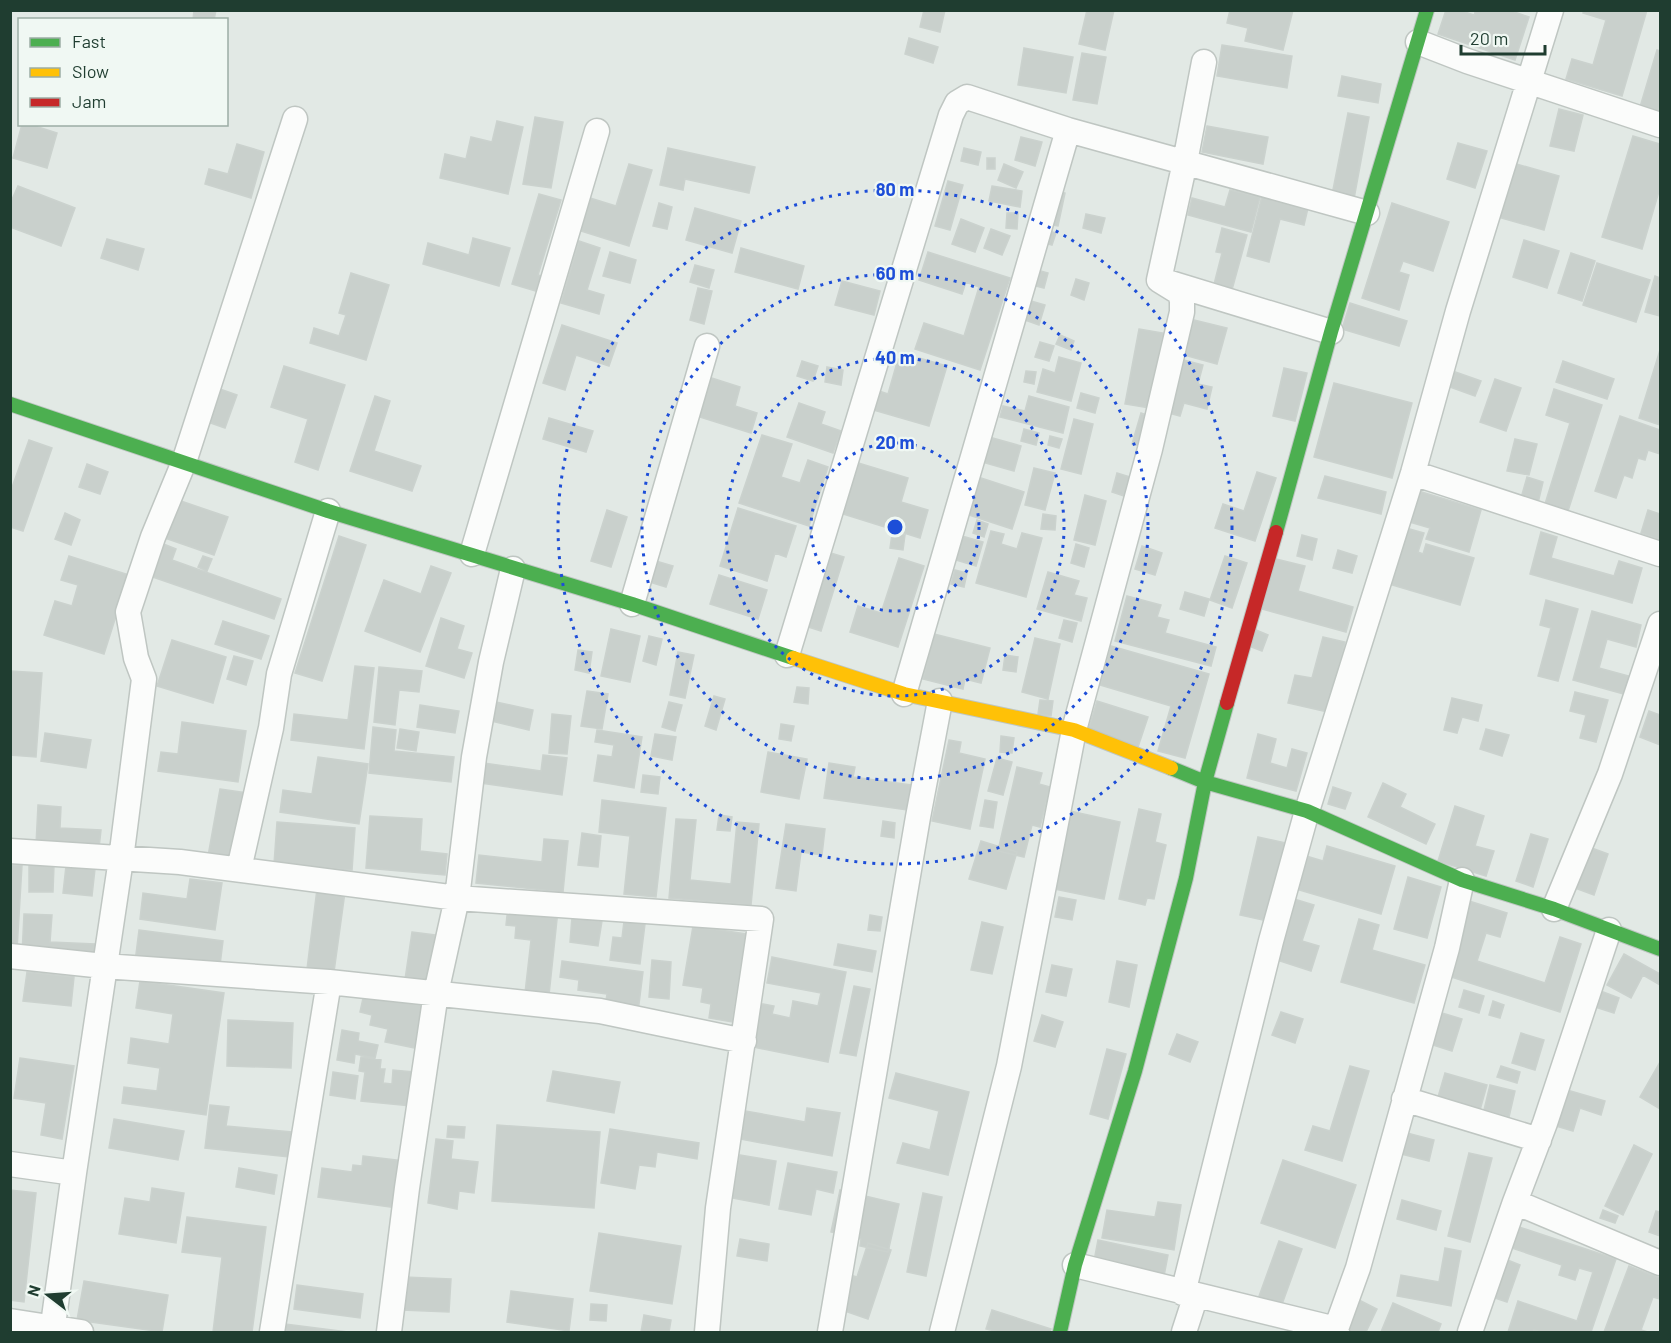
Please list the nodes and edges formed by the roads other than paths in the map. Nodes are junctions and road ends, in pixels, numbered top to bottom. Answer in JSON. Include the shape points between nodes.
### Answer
{"nodes":[{"id":1,"x":1427,"y":10,"type":"edge"},
{"id":2,"x":1551,"y":10,"type":"edge"},
{"id":3,"x":1418,"y":42,"type":"junction"},
{"id":4,"x":1204,"y":62,"type":"dead end"},
{"id":5,"x":1529,"y":81,"type":"junction"},
{"id":6,"x":295,"y":119,"type":"dead end"},
{"id":7,"x":1660,"y":125,"type":"edge"},
{"id":8,"x":1068,"y":130,"type":"junction"},
{"id":9,"x":597,"y":131,"type":"dead end"},
{"id":10,"x":1185,"y":162,"type":"junction"},
{"id":11,"x":1367,"y":213,"type":"junction"},
{"id":12,"x":1159,"y":280,"type":"junction"},
{"id":13,"x":1331,"y":332,"type":"junction"},
{"id":14,"x":707,"y":346,"type":"dead end"},
{"id":15,"x":10,"y":404,"type":"edge"},
{"id":16,"x":184,"y":462,"type":"junction"},
{"id":17,"x":1413,"y":473,"type":"junction"},
{"id":18,"x":328,"y":512,"type":"junction"},
{"id":19,"x":472,"y":554,"type":"junction"},
{"id":20,"x":1660,"y":554,"type":"edge"},
{"id":21,"x":513,"y":569,"type":"junction"},
{"id":22,"x":632,"y":604,"type":"junction"},
{"id":23,"x":1660,"y":624,"type":"edge"},
{"id":24,"x":787,"y":655,"type":"junction"},
{"id":25,"x":904,"y":694,"type":"junction"},
{"id":26,"x":940,"y":701,"type":"junction"},
{"id":27,"x":1074,"y":730,"type":"junction"},
{"id":28,"x":1205,"y":782,"type":"junction"},
{"id":29,"x":1307,"y":811,"type":"junction"},
{"id":30,"x":10,"y":851,"type":"edge"},
{"id":31,"x":121,"y":859,"type":"junction"},
{"id":32,"x":239,"y":869,"type":"junction"},
{"id":33,"x":1462,"y":880,"type":"junction"},
{"id":34,"x":457,"y":898,"type":"junction"},
{"id":35,"x":1554,"y":909,"type":"junction"},
{"id":36,"x":1609,"y":930,"type":"junction"},
{"id":37,"x":1660,"y":949,"type":"edge"},
{"id":38,"x":10,"y":956,"type":"edge"},
{"id":39,"x":104,"y":966,"type":"junction"},
{"id":40,"x":329,"y":982,"type":"junction"},
{"id":41,"x":436,"y":993,"type":"junction"},
{"id":42,"x":744,"y":1041,"type":"junction"},
{"id":43,"x":1404,"y":1099,"type":"junction"},
{"id":44,"x":1539,"y":1140,"type":"junction"},
{"id":45,"x":10,"y":1164,"type":"edge"},
{"id":46,"x":74,"y":1173,"type":"junction"},
{"id":47,"x":1515,"y":1202,"type":"junction"},
{"id":48,"x":1660,"y":1263,"type":"edge"},
{"id":49,"x":1075,"y":1265,"type":"junction"},
{"id":50,"x":1190,"y":1294,"type":"junction"},
{"id":51,"x":10,"y":1321,"type":"edge"},
{"id":52,"x":52,"y":1330,"type":"edge"},
{"id":53,"x":1336,"y":1331,"type":"edge"},
{"id":54,"x":81,"y":1332,"type":"edge"},
{"id":55,"x":272,"y":1332,"type":"edge"},
{"id":56,"x":389,"y":1332,"type":"edge"},
{"id":57,"x":707,"y":1332,"type":"edge"},
{"id":58,"x":830,"y":1332,"type":"edge"},
{"id":59,"x":942,"y":1332,"type":"edge"},
{"id":60,"x":1060,"y":1332,"type":"edge"},
{"id":61,"x":1184,"y":1332,"type":"edge"},
{"id":62,"x":1470,"y":1332,"type":"edge"}],
"edges":[{"from":1,"to":3,"type":"street"},
{"from":2,"to":5,"type":"street"},
{"from":3,"to":5,"type":"street"},
{"from":3,"to":11,"type":"street"},
{"from":4,"to":10,"type":"street"},
{"from":5,"to":7,"type":"street"},
{"from":5,"to":17,"type":"street"},
{"from":6,"to":16,"type":"street"},
{"from":8,"to":10,"type":"street"},
{"from":8,"to":24,"type":"street","via":[[967,96],[957,103]]},
{"from":8,"to":25,"type":"street"},
{"from":9,"to":19,"type":"street"},
{"from":10,"to":11,"type":"street"},
{"from":10,"to":12,"type":"street"},
{"from":11,"to":13,"type":"street"},
{"from":12,"to":13,"type":"street"},
{"from":12,"to":27,"type":"street","via":[[1180,293],[1182,312],[1150,449]]},
{"from":13,"to":28,"type":"street"},
{"from":14,"to":22,"type":"street"},
{"from":15,"to":16,"type":"street"},
{"from":16,"to":18,"type":"street"},
{"from":16,"to":31,"type":"street","via":[[128,612],[144,679]]},
{"from":17,"to":20,"type":"street"},
{"from":17,"to":29,"type":"street"},
{"from":18,"to":19,"type":"street"},
{"from":18,"to":32,"type":"street","via":[[279,674],[271,728]]},
{"from":19,"to":21,"type":"street"},
{"from":21,"to":22,"type":"street"},
{"from":21,"to":34,"type":"street","via":[[474,757]]},
{"from":22,"to":24,"type":"street"},
{"from":23,"to":35,"type":"street","via":[[1610,774]]},
{"from":24,"to":25,"type":"street"},
{"from":25,"to":26,"type":"street"},
{"from":26,"to":27,"type":"street"},
{"from":26,"to":58,"type":"street"},
{"from":27,"to":28,"type":"street"},
{"from":27,"to":59,"type":"street","via":[[1009,1066]]},
{"from":28,"to":29,"type":"street"},
{"from":28,"to":49,"type":"street","via":[[1186,878],[1135,1071]]},
{"from":29,"to":33,"type":"street"},
{"from":29,"to":50,"type":"street","via":[[1270,941]]},
{"from":30,"to":31,"type":"street"},
{"from":31,"to":32,"type":"street"},
{"from":31,"to":39,"type":"street"},
{"from":32,"to":34,"type":"street"},
{"from":33,"to":35,"type":"street"},
{"from":33,"to":43,"type":"street"},
{"from":34,"to":41,"type":"street"},
{"from":34,"to":42,"type":"street","via":[[761,919]]},
{"from":35,"to":36,"type":"street"},
{"from":36,"to":37,"type":"street"},
{"from":36,"to":44,"type":"street"},
{"from":38,"to":39,"type":"street"},
{"from":39,"to":40,"type":"street"},
{"from":39,"to":46,"type":"street"},
{"from":40,"to":41,"type":"street"},
{"from":40,"to":55,"type":"street"},
{"from":41,"to":42,"type":"street","via":[[600,1011]]},
{"from":41,"to":56,"type":"street"},
{"from":42,"to":57,"type":"street","via":[[718,1208]]},
{"from":43,"to":44,"type":"street"},
{"from":43,"to":53,"type":"street","via":[[1358,1268]]},
{"from":44,"to":47,"type":"street"},
{"from":45,"to":46,"type":"street"},
{"from":46,"to":52,"type":"street"},
{"from":47,"to":48,"type":"street"},
{"from":47,"to":62,"type":"street"},
{"from":49,"to":50,"type":"street"},
{"from":49,"to":60,"type":"street"},
{"from":50,"to":53,"type":"street"},
{"from":50,"to":61,"type":"street"},
{"from":51,"to":52,"type":"street"},
{"from":52,"to":54,"type":"street"}]}
